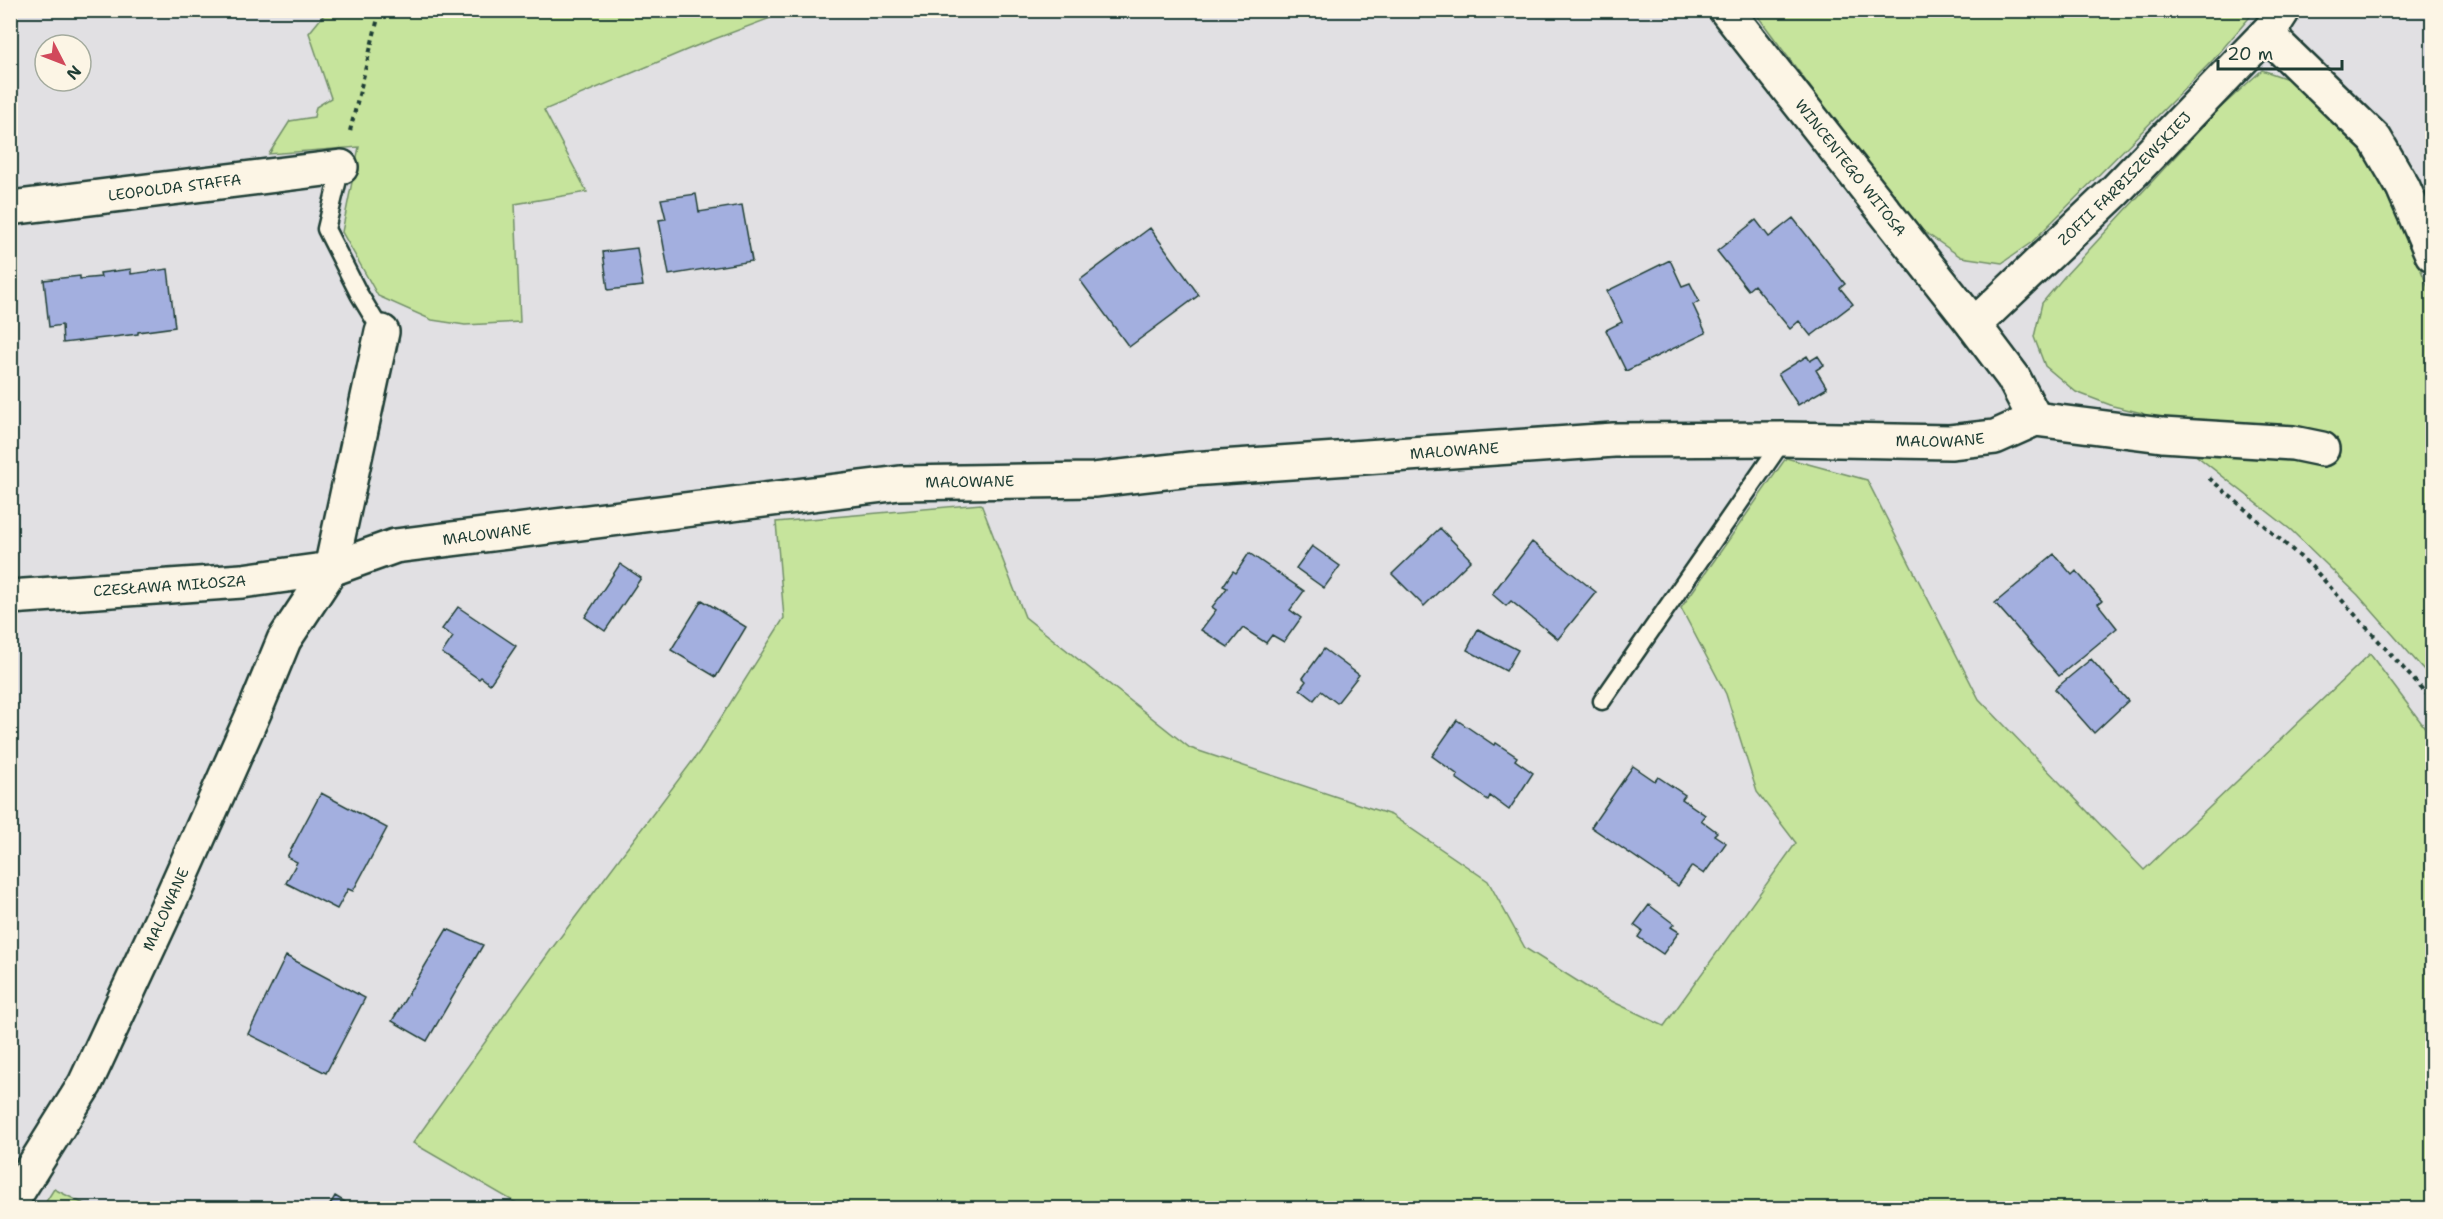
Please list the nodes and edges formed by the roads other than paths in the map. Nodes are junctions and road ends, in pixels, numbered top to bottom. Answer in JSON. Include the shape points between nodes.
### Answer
{"nodes":[{"id":1,"x":1726,"y":10,"type":"edge"},
{"id":2,"x":2277,"y":20,"type":"edge"},
{"id":3,"x":340,"y":167,"type":"joint"},
{"id":4,"x":10,"y":208,"type":"edge"},
{"id":5,"x":2433,"y":254,"type":"edge"},
{"id":6,"x":1974,"y":325,"type":"junction"},
{"id":7,"x":382,"y":332,"type":"joint"},
{"id":8,"x":2035,"y":418,"type":"junction"},
{"id":9,"x":1784,"y":440,"type":"junction"},
{"id":10,"x":2322,"y":449,"type":"dead end"},
{"id":11,"x":331,"y":569,"type":"junction"},
{"id":12,"x":10,"y":597,"type":"edge"},
{"id":13,"x":1602,"y":701,"type":"dead end"},
{"id":14,"x":10,"y":1204,"type":"edge"}],
"edges":[{"from":1,"to":6,"type":"street","name":"WINCENTEGO WITOSA"},
{"from":2,"to":5,"type":"street","via":[[2277,44],[2375,139],[2403,187]]},
{"from":2,"to":6,"type":"street","name":"ZOFII FARBISZEWSKIEJ","via":[[2114,192]]},
{"from":3,"to":4,"type":"street","name":"LEOPOLDA STAFFA"},
{"from":3,"to":7,"type":"lane","via":[[326,230]]},
{"from":6,"to":8,"type":"street","name":"WINCENTEGO WITOSA","via":[[2013,377]]},
{"from":7,"to":11,"type":"street"},
{"from":8,"to":9,"type":"street","name":"MALOWANE","via":[[1995,437],[1950,442]]},
{"from":8,"to":10,"type":"street","via":[[2162,435],[2293,443]]},
{"from":9,"to":11,"type":"street","name":"MALOWANE","via":[[1614,440],[1191,469],[1094,480],[900,483],[395,546]]},
{"from":9,"to":13,"type":"lane"},
{"from":11,"to":12,"type":"street","name":"CZESŁAWA MIŁOSZA","via":[[242,581]]},
{"from":11,"to":14,"type":"street","name":"MALOWANE","via":[[284,640],[85,1084]]}]}
